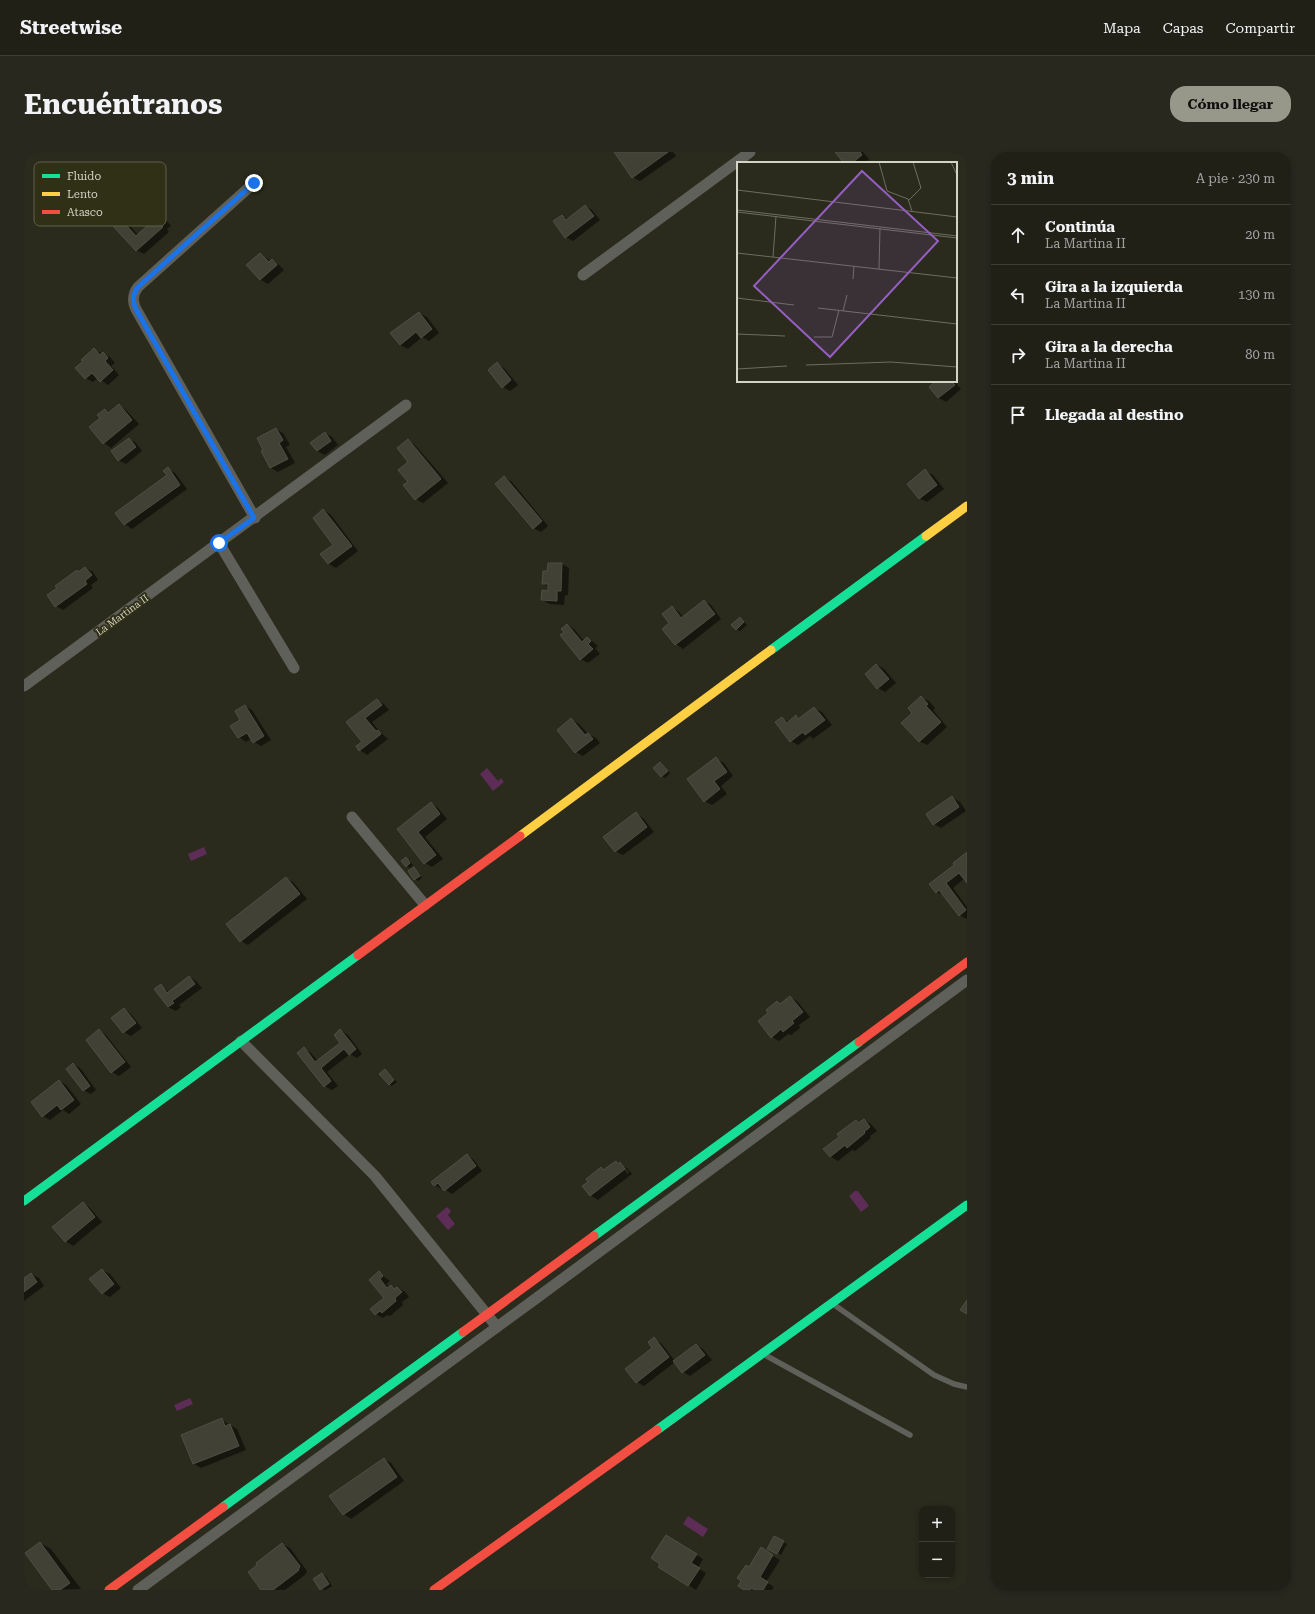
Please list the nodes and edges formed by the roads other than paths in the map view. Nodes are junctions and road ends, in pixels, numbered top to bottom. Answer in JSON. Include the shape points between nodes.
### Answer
{"nodes":[{"id":1,"x":750,"y":152,"type":"edge"},
{"id":2,"x":254,"y":183,"type":"dead end"},
{"id":3,"x":584,"y":275,"type":"dead end"},
{"id":4,"x":406,"y":405,"type":"dead end"},
{"id":5,"x":967,"y":506,"type":"edge"},
{"id":6,"x":254,"y":518,"type":"junction"},
{"id":7,"x":219,"y":543,"type":"junction"},
{"id":8,"x":294,"y":668,"type":"dead end"},
{"id":9,"x":24,"y":686,"type":"edge"},
{"id":10,"x":352,"y":817,"type":"dead end"},
{"id":11,"x":425,"y":905,"type":"junction"},
{"id":12,"x":967,"y":962,"type":"edge"},
{"id":13,"x":967,"y":980,"type":"edge"},
{"id":14,"x":241,"y":1041,"type":"junction"},
{"id":15,"x":24,"y":1202,"type":"edge"},
{"id":16,"x":967,"y":1205,"type":"edge"},
{"id":17,"x":832,"y":1304,"type":"junction"},
{"id":18,"x":487,"y":1314,"type":"junction"},
{"id":19,"x":497,"y":1327,"type":"junction"},
{"id":20,"x":763,"y":1354,"type":"junction"},
{"id":21,"x":967,"y":1387,"type":"edge"},
{"id":22,"x":910,"y":1435,"type":"dead end"},
{"id":23,"x":109,"y":1590,"type":"edge"},
{"id":24,"x":138,"y":1590,"type":"edge"},
{"id":25,"x":434,"y":1590,"type":"edge"}],
"edges":[{"from":1,"to":3,"type":"street"},
{"from":2,"to":6,"type":"street","via":[[138,287],[133,301]]},
{"from":4,"to":6,"type":"street","name":"La Martina II"},
{"from":5,"to":11,"type":"street"},
{"from":6,"to":7,"type":"street","name":"La Martina II"},
{"from":7,"to":8,"type":"street"},
{"from":7,"to":9,"type":"street","name":"La Martina II"},
{"from":10,"to":11,"type":"street"},
{"from":11,"to":14,"type":"street"},
{"from":12,"to":18,"type":"street"},
{"from":13,"to":19,"type":"street"},
{"from":14,"to":15,"type":"street"},
{"from":14,"to":18,"type":"street","via":[[375,1176]]},
{"from":16,"to":17,"type":"street"},
{"from":17,"to":20,"type":"street"},
{"from":17,"to":21,"type":"lane","via":[[934,1375]]},
{"from":18,"to":19,"type":"street"},
{"from":18,"to":23,"type":"street"},
{"from":19,"to":24,"type":"street"},
{"from":20,"to":22,"type":"lane"},
{"from":20,"to":25,"type":"street"}]}
